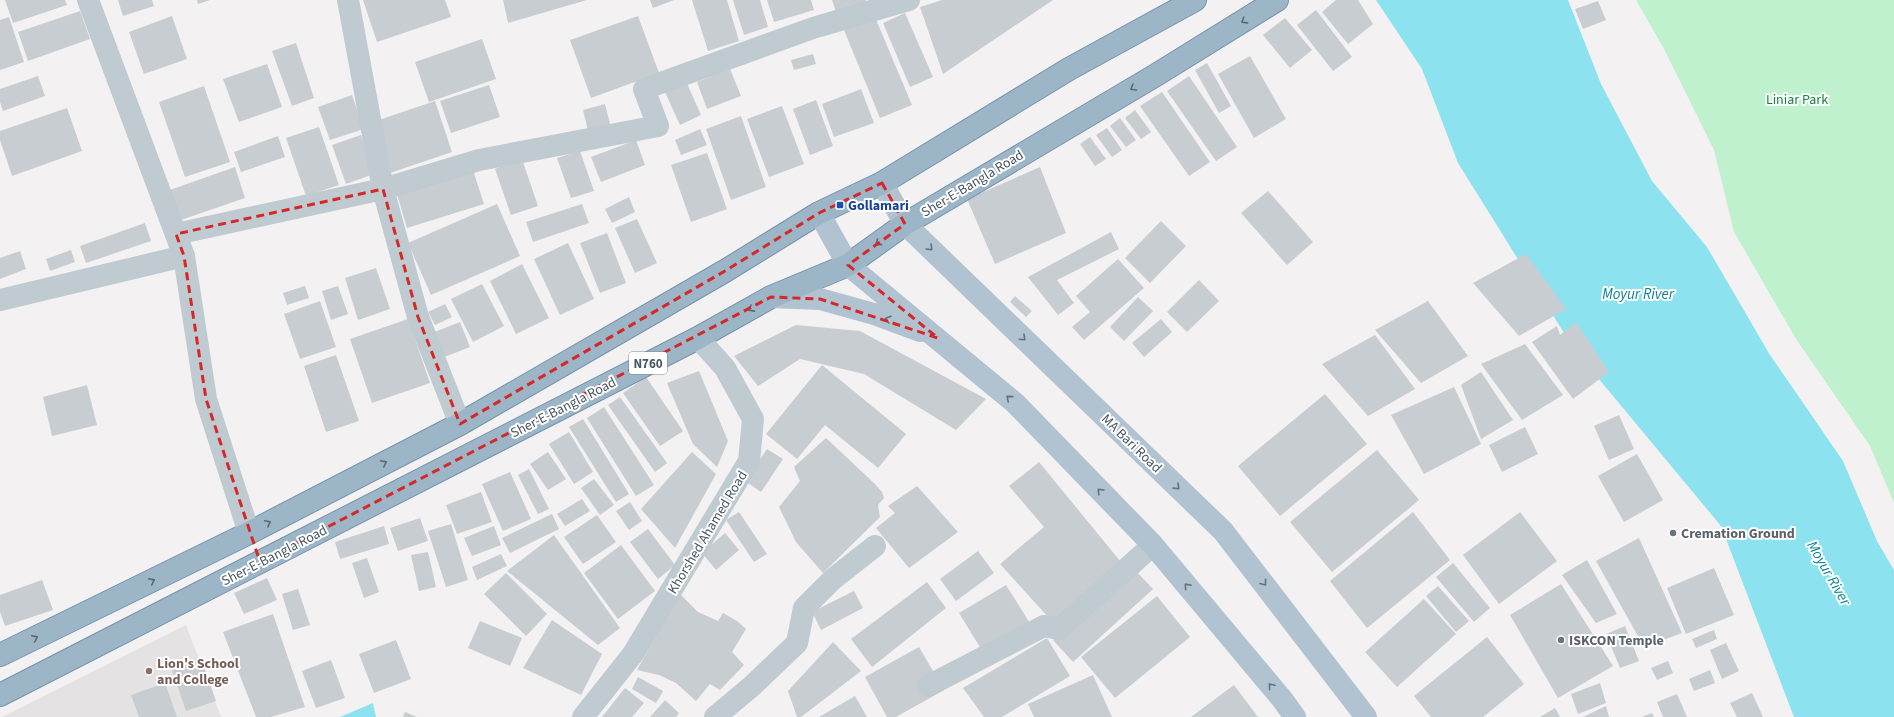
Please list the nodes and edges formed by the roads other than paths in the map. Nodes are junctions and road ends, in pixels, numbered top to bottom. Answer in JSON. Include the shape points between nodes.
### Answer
{"nodes":[{"id":1,"x":88,"y":0,"type":"edge"},
{"id":2,"x":348,"y":0,"type":"edge"},
{"id":3,"x":909,"y":0,"type":"edge"},
{"id":4,"x":1195,"y":0,"type":"edge"},
{"id":5,"x":1277,"y":0,"type":"edge"},
{"id":6,"x":882,"y":183,"type":"junction"},
{"id":7,"x":382,"y":189,"type":"junction"},
{"id":8,"x":819,"y":213,"type":"junction"},
{"id":9,"x":905,"y":224,"type":"junction"},
{"id":10,"x":176,"y":234,"type":"junction"},
{"id":11,"x":184,"y":256,"type":"junction"},
{"id":12,"x":848,"y":265,"type":"junction"},
{"id":13,"x":772,"y":297,"type":"junction"},
{"id":14,"x":0,"y":300,"type":"edge"},
{"id":15,"x":698,"y":338,"type":"junction"},
{"id":16,"x":938,"y":338,"type":"junction"},
{"id":17,"x":460,"y":424,"type":"junction"},
{"id":18,"x":249,"y":533,"type":"junction"},
{"id":19,"x":1153,"y":545,"type":"junction"},
{"id":20,"x":875,"y":546,"type":"dead end"},
{"id":21,"x":260,"y":562,"type":"junction"},
{"id":22,"x":0,"y":655,"type":"edge"},
{"id":23,"x":928,"y":686,"type":"dead end"},
{"id":24,"x":0,"y":695,"type":"edge"},
{"id":25,"x":583,"y":717,"type":"edge"},
{"id":26,"x":715,"y":717,"type":"edge"},
{"id":27,"x":1295,"y":717,"type":"edge"},
{"id":28,"x":1366,"y":717,"type":"edge"}],
"edges":[{"from":1,"to":10,"type":"street"},
{"from":2,"to":7,"type":"street"},
{"from":3,"to":7,"type":"street","via":[[813,28],[644,89],[658,126],[479,160]]},
{"from":4,"to":6,"type":"highway","via":[[1069,69]]},
{"from":5,"to":9,"type":"highway","name":"Sher-E-Bangla Road","number":"N760","one_way":true},
{"from":6,"to":8,"type":"highway"},
{"from":6,"to":9,"type":"main road","name":"MA Bari Road"},
{"from":7,"to":10,"type":"street"},
{"from":7,"to":17,"type":"street","via":[[418,317]]},
{"from":8,"to":12,"type":"main road"},
{"from":8,"to":17,"type":"highway","via":[[725,271]]},
{"from":9,"to":12,"type":"highway","name":"Sher-E-Bangla Road","number":"N760","one_way":true},
{"from":9,"to":28,"type":"main road","name":"MA Bari Road","one_way":true,"via":[[1223,531]]},
{"from":10,"to":11,"type":"street"},
{"from":11,"to":14,"type":"street"},
{"from":11,"to":18,"type":"street","via":[[206,399]]},
{"from":12,"to":13,"type":"highway","name":"Sher-E-Bangla Road","number":"N760"},
{"from":12,"to":16,"type":"main road"},
{"from":13,"to":15,"type":"highway","name":"Sher-E-Bangla Road","number":"N760","one_way":true},
{"from":16,"to":13,"type":"main road","one_way":true,"via":[[874,314],[820,299]]},
{"from":15,"to":21,"type":"highway","name":"Sher-E-Bangla Road","number":"N760"},
{"from":15,"to":25,"type":"street","name":"Khorshed Ahamed Road","via":[[725,368],[753,419],[749,461],[633,654]]},
{"from":19,"to":16,"type":"main road","one_way":true,"via":[[1015,403]]},
{"from":18,"to":17,"type":"highway","one_way":true},
{"from":18,"to":21,"type":"highway"},
{"from":22,"to":18,"type":"highway","one_way":true},
{"from":19,"to":23,"type":"street","via":[[1059,629],[1044,626]]},
{"from":27,"to":19,"type":"main road","one_way":true},
{"from":20,"to":26,"type":"street","via":[[833,579],[804,608],[797,643]]},
{"from":21,"to":24,"type":"highway","name":"Sher-E-Bangla Road","number":"N760"}]}
